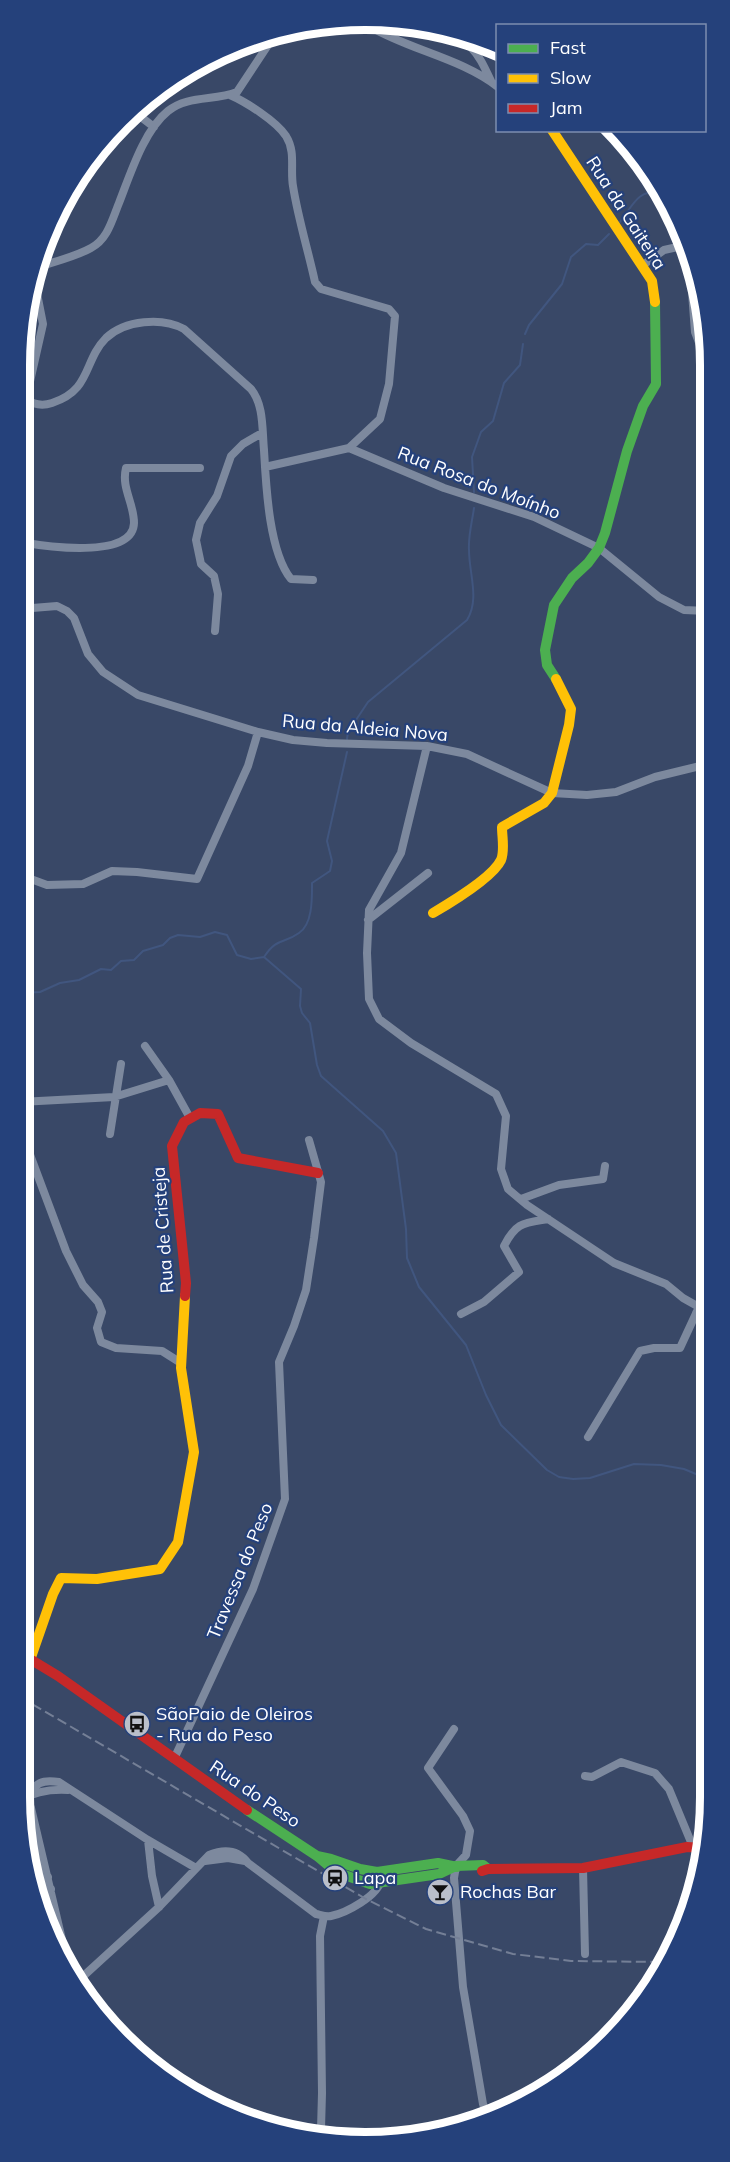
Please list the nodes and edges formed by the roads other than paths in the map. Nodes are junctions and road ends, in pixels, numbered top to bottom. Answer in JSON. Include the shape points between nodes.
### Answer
{"nodes":[{"id":1,"x":376,"y":31,"type":"edge"},
{"id":2,"x":269,"y":44,"type":"edge"},
{"id":3,"x":472,"y":48,"type":"edge"},
{"id":4,"x":494,"y":84,"type":"edge"},
{"id":5,"x":230,"y":95,"type":"junction"},
{"id":6,"x":140,"y":116,"type":"edge"},
{"id":7,"x":154,"y":127,"type":"junction"},
{"id":8,"x":559,"y":136,"type":"edge"},
{"id":9,"x":678,"y":247,"type":"edge"},
{"id":10,"x":46,"y":264,"type":"edge"},
{"id":11,"x":643,"y":266,"type":"junction"},
{"id":12,"x":692,"y":291,"type":"edge"},
{"id":13,"x":37,"y":295,"type":"edge"},
{"id":14,"x":699,"y":342,"type":"edge"},
{"id":15,"x":30,"y":374,"type":"edge"},
{"id":16,"x":30,"y":403,"type":"edge"},
{"id":17,"x":262,"y":433,"type":"junction"},
{"id":18,"x":349,"y":448,"type":"junction"},
{"id":19,"x":265,"y":467,"type":"junction"},
{"id":20,"x":200,"y":468,"type":"dead end"},
{"id":21,"x":30,"y":544,"type":"edge"},
{"id":22,"x":599,"y":548,"type":"junction"},
{"id":23,"x":313,"y":580,"type":"dead end"},
{"id":24,"x":30,"y":608,"type":"edge"},
{"id":25,"x":700,"y":611,"type":"edge"},
{"id":26,"x":215,"y":631,"type":"dead end"},
{"id":27,"x":258,"y":732,"type":"junction"},
{"id":28,"x":427,"y":746,"type":"junction"},
{"id":29,"x":700,"y":766,"type":"edge"},
{"id":30,"x":552,"y":793,"type":"junction"},
{"id":31,"x":428,"y":873,"type":"dead end"},
{"id":32,"x":30,"y":879,"type":"edge"},
{"id":33,"x":433,"y":913,"type":"dead end"},
{"id":34,"x":368,"y":920,"type":"junction"},
{"id":35,"x":145,"y":1046,"type":"dead end"},
{"id":36,"x":121,"y":1064,"type":"dead end"},
{"id":37,"x":170,"y":1080,"type":"junction"},
{"id":38,"x":117,"y":1096,"type":"junction"},
{"id":39,"x":30,"y":1101,"type":"edge"},
{"id":40,"x":190,"y":1118,"type":"junction"},
{"id":41,"x":110,"y":1134,"type":"dead end"},
{"id":42,"x":309,"y":1140,"type":"dead end"},
{"id":43,"x":30,"y":1155,"type":"edge"},
{"id":44,"x":605,"y":1166,"type":"dead end"},
{"id":45,"x":318,"y":1173,"type":"junction"},
{"id":46,"x":521,"y":1199,"type":"junction"},
{"id":47,"x":548,"y":1219,"type":"junction"},
{"id":48,"x":700,"y":1308,"type":"edge"},
{"id":49,"x":698,"y":1310,"type":"junction"},
{"id":50,"x":461,"y":1314,"type":"dead end"},
{"id":51,"x":181,"y":1363,"type":"junction"},
{"id":52,"x":588,"y":1437,"type":"dead end"},
{"id":53,"x":30,"y":1660,"type":"joint"},
{"id":54,"x":454,"y":1729,"type":"dead end"},
{"id":55,"x":174,"y":1759,"type":"junction"},
{"id":56,"x":585,"y":1776,"type":"dead end"},
{"id":57,"x":30,"y":1796,"type":"edge"},
{"id":58,"x":30,"y":1807,"type":"edge"},
{"id":59,"x":148,"y":1840,"type":"junction"},
{"id":60,"x":697,"y":1843,"type":"edge"},
{"id":61,"x":696,"y":1848,"type":"edge"},
{"id":62,"x":456,"y":1866,"type":"junction"},
{"id":63,"x":196,"y":1868,"type":"junction"},
{"id":64,"x":583,"y":1868,"type":"junction"},
{"id":65,"x":48,"y":1877,"type":"junction"},
{"id":66,"x":381,"y":1877,"type":"junction"},
{"id":67,"x":40,"y":1879,"type":"edge"},
{"id":68,"x":51,"y":1889,"type":"junction"},
{"id":69,"x":43,"y":1891,"type":"edge"},
{"id":70,"x":159,"y":1907,"type":"junction"},
{"id":71,"x":324,"y":1916,"type":"junction"},
{"id":72,"x":62,"y":1938,"type":"edge"},
{"id":73,"x":585,"y":1954,"type":"dead end"},
{"id":74,"x":83,"y":1978,"type":"edge"},
{"id":75,"x":485,"y":2109,"type":"edge"},
{"id":76,"x":321,"y":2129,"type":"edge"}],
"edges":[{"from":1,"to":4,"type":"street","via":[[450,60]]},
{"from":2,"to":5,"type":"street","via":[[237,92]]},
{"from":3,"to":4,"type":"street"},
{"from":5,"to":7,"type":"street","via":[[184,101],[167,111]]},
{"from":5,"to":18,"type":"street","via":[[286,136],[292,151],[292,184],[315,282],[321,290],[389,309],[395,316],[389,384],[380,419]]},
{"from":6,"to":7,"type":"street"},
{"from":7,"to":10,"type":"street","via":[[106,236],[92,248]]},
{"from":8,"to":11,"type":"street","name":"Rua da Gaiteira"},
{"from":9,"to":11,"type":"street","via":[[664,250]]},
{"from":11,"to":22,"type":"street","name":"Rua da Gaiteira","via":[[652,281],[656,305],[656,384],[631,440]]},
{"from":12,"to":14,"type":"street"},
{"from":13,"to":15,"type":"street","via":[[43,324]]},
{"from":16,"to":17,"type":"street","via":[[49,404],[69,396],[84,379],[106,339],[120,328],[138,323],[173,323],[258,398]]},
{"from":17,"to":19,"type":"street"},
{"from":17,"to":26,"type":"street","via":[[231,456],[217,496],[200,523],[196,540],[201,564],[214,576],[218,594]]},
{"from":18,"to":19,"type":"street"},
{"from":18,"to":22,"type":"street","name":"Rua Rosa do Moínho","via":[[444,488],[534,517]]},
{"from":19,"to":23,"type":"street","via":[[277,552],[284,570],[291,579]]},
{"from":20,"to":21,"type":"street","via":[[126,468],[126,492],[134,525],[124,541],[81,548]]},
{"from":22,"to":25,"type":"street","name":"Rua Rosa do Moínho","via":[[660,597],[684,610]]},
{"from":22,"to":30,"type":"street","via":[[554,604],[548,628],[547,664],[570,709]]},
{"from":24,"to":27,"type":"street","name":"Rua da Aldeia Nova","via":[[57,606],[67,611],[98,666],[138,695]]},
{"from":27,"to":28,"type":"street","name":"Rua da Aldeia Nova","via":[[327,743]]},
{"from":27,"to":32,"type":"street","via":[[248,766],[197,879],[112,871],[83,884],[47,885]]},
{"from":28,"to":30,"type":"street","name":"Rua da Aldeia Nova","via":[[467,754]]},
{"from":28,"to":34,"type":"street","via":[[401,853],[369,910]]},
{"from":29,"to":30,"type":"street","name":"Rua da Aldeia Nova","via":[[616,792]]},
{"from":30,"to":33,"type":"street","via":[[544,803],[502,826],[501,859],[496,866]]},
{"from":31,"to":34,"type":"street"},
{"from":34,"to":46,"type":"street","via":[[369,999],[379,1019],[496,1094],[506,1116],[501,1169],[508,1189]]},
{"from":35,"to":37,"type":"street"},
{"from":36,"to":38,"type":"street"},
{"from":37,"to":38,"type":"street"},
{"from":37,"to":40,"type":"street"},
{"from":38,"to":39,"type":"street"},
{"from":38,"to":41,"type":"street"},
{"from":40,"to":45,"type":"street","via":[[200,1113],[218,1114],[238,1158]]},
{"from":40,"to":51,"type":"street","name":"Rua de Cristeja","via":[[172,1146],[186,1283]]},
{"from":42,"to":45,"type":"street","name":"Travessa do Peso"},
{"from":43,"to":51,"type":"street","via":[[66,1251],[102,1312],[97,1328],[101,1342],[116,1348],[162,1351]]},
{"from":44,"to":46,"type":"street","via":[[603,1179],[560,1185]]},
{"from":45,"to":55,"type":"street","name":"Travessa do Peso","via":[[321,1182],[306,1290],[279,1362],[285,1499],[253,1589]]},
{"from":46,"to":47,"type":"street"},
{"from":47,"to":49,"type":"street","via":[[614,1263],[666,1284]]},
{"from":47,"to":50,"type":"street","via":[[521,1223],[511,1232],[504,1246],[519,1272],[484,1302]]},
{"from":48,"to":49,"type":"street"},
{"from":49,"to":52,"type":"street","via":[[680,1348],[640,1351]]},
{"from":51,"to":53,"type":"street","name":"Rua de Cristeja","via":[[194,1452],[178,1542],[160,1569],[97,1579],[61,1578]]},
{"from":53,"to":55,"type":"street","name":"Rua do Peso"},
{"from":54,"to":62,"type":"street","via":[[428,1768],[470,1832],[466,1855]]},
{"from":55,"to":66,"type":"street","name":"Rua do Peso","via":[[317,1856]]},
{"from":56,"to":60,"type":"street","via":[[592,1777],[621,1762],[655,1773],[669,1789]]},
{"from":57,"to":59,"type":"street","via":[[54,1789],[69,1790]]},
{"from":58,"to":65,"type":"street"},
{"from":59,"to":63,"type":"street"},
{"from":59,"to":70,"type":"street"},
{"from":61,"to":64,"type":"street","name":"Rua do Peso"},
{"from":62,"to":64,"type":"street","name":"Rua do Peso"},
{"from":62,"to":66,"type":"street","name":"Rua do Peso","via":[[438,1863]]},
{"from":62,"to":75,"type":"street","via":[[463,1987]]},
{"from":63,"to":70,"type":"street"},
{"from":63,"to":71,"type":"street","via":[[205,1860],[228,1858],[248,1863]]},
{"from":64,"to":73,"type":"street"},
{"from":65,"to":67,"type":"street"},
{"from":65,"to":68,"type":"street"},
{"from":66,"to":71,"type":"street","via":[[376,1892],[366,1899],[332,1916]]},
{"from":68,"to":69,"type":"street"},
{"from":68,"to":72,"type":"street"},
{"from":70,"to":74,"type":"street"},
{"from":71,"to":76,"type":"street","via":[[320,1936]]}]}
